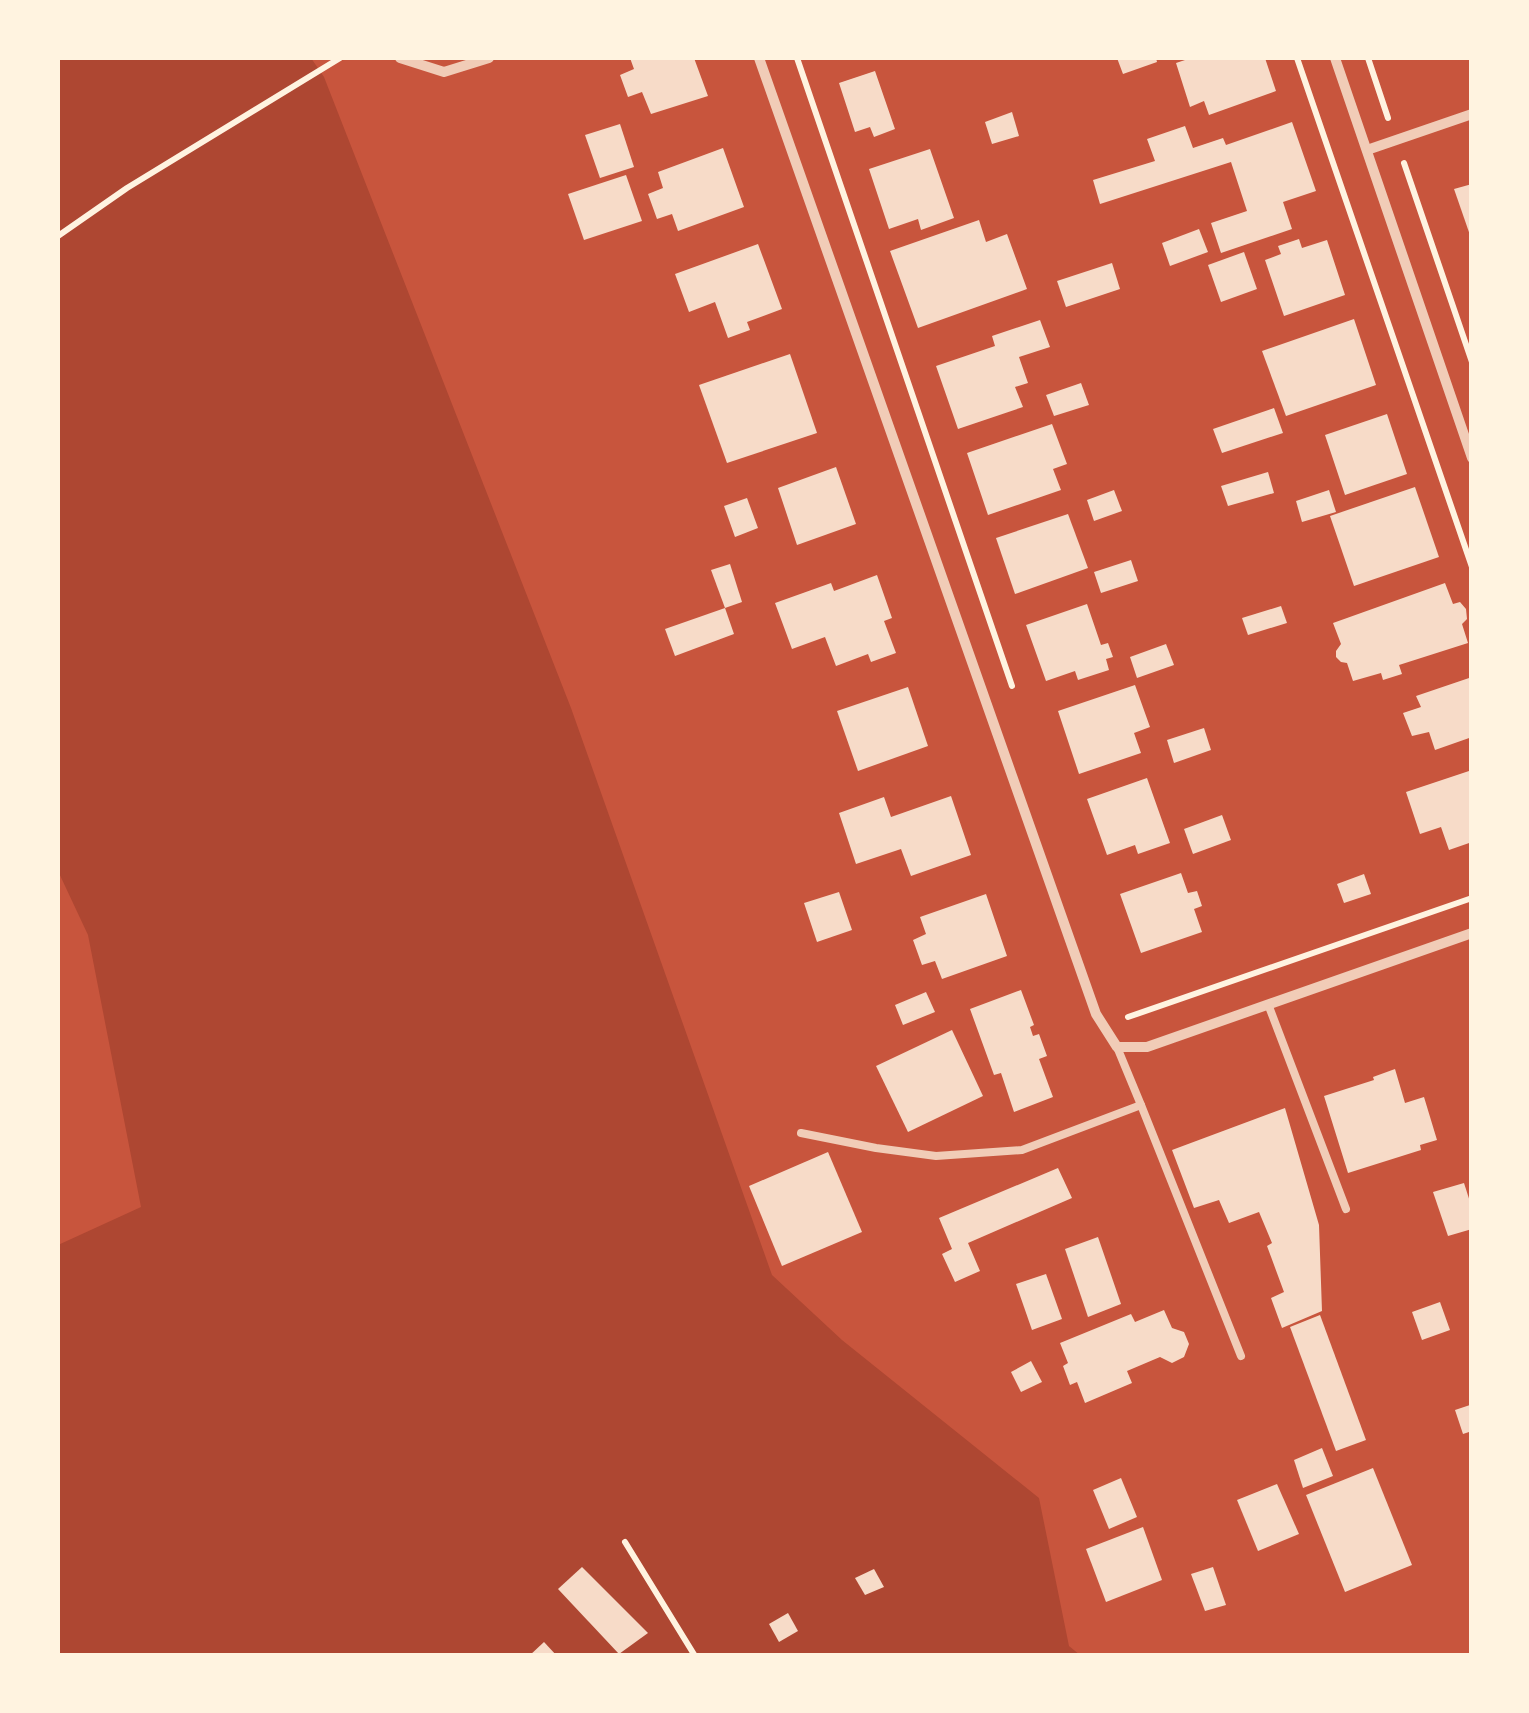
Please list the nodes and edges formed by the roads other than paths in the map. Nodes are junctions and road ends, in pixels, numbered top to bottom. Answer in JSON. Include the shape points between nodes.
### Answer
{"nodes":[{"id":1,"x":400,"y":58,"type":"edge"},
{"id":2,"x":489,"y":58,"type":"edge"},
{"id":3,"x":760,"y":58,"type":"edge"},
{"id":4,"x":1335,"y":58,"type":"edge"},
{"id":5,"x":1472,"y":114,"type":"edge"},
{"id":6,"x":1367,"y":150,"type":"junction"},
{"id":7,"x":1472,"y":458,"type":"edge"},
{"id":8,"x":1472,"y":932,"type":"edge"},
{"id":9,"x":1268,"y":1004,"type":"junction"},
{"id":10,"x":1117,"y":1047,"type":"junction"},
{"id":11,"x":1141,"y":1104,"type":"junction"},
{"id":12,"x":801,"y":1133,"type":"dead end"},
{"id":13,"x":1346,"y":1209,"type":"dead end"},
{"id":14,"x":1241,"y":1356,"type":"dead end"}],
"edges":[{"from":1,"to":2,"type":"street","via":[[444,72]]},
{"from":3,"to":10,"type":"street","via":[[1096,1014]]},
{"from":4,"to":6,"type":"street"},
{"from":5,"to":6,"type":"street"},
{"from":6,"to":7,"type":"street"},
{"from":8,"to":9,"type":"street"},
{"from":9,"to":10,"type":"street","via":[[1147,1046]]},
{"from":9,"to":13,"type":"lane"},
{"from":10,"to":11,"type":"lane"},
{"from":11,"to":12,"type":"lane","via":[[1022,1150],[936,1156]]},
{"from":11,"to":14,"type":"lane"}]}
